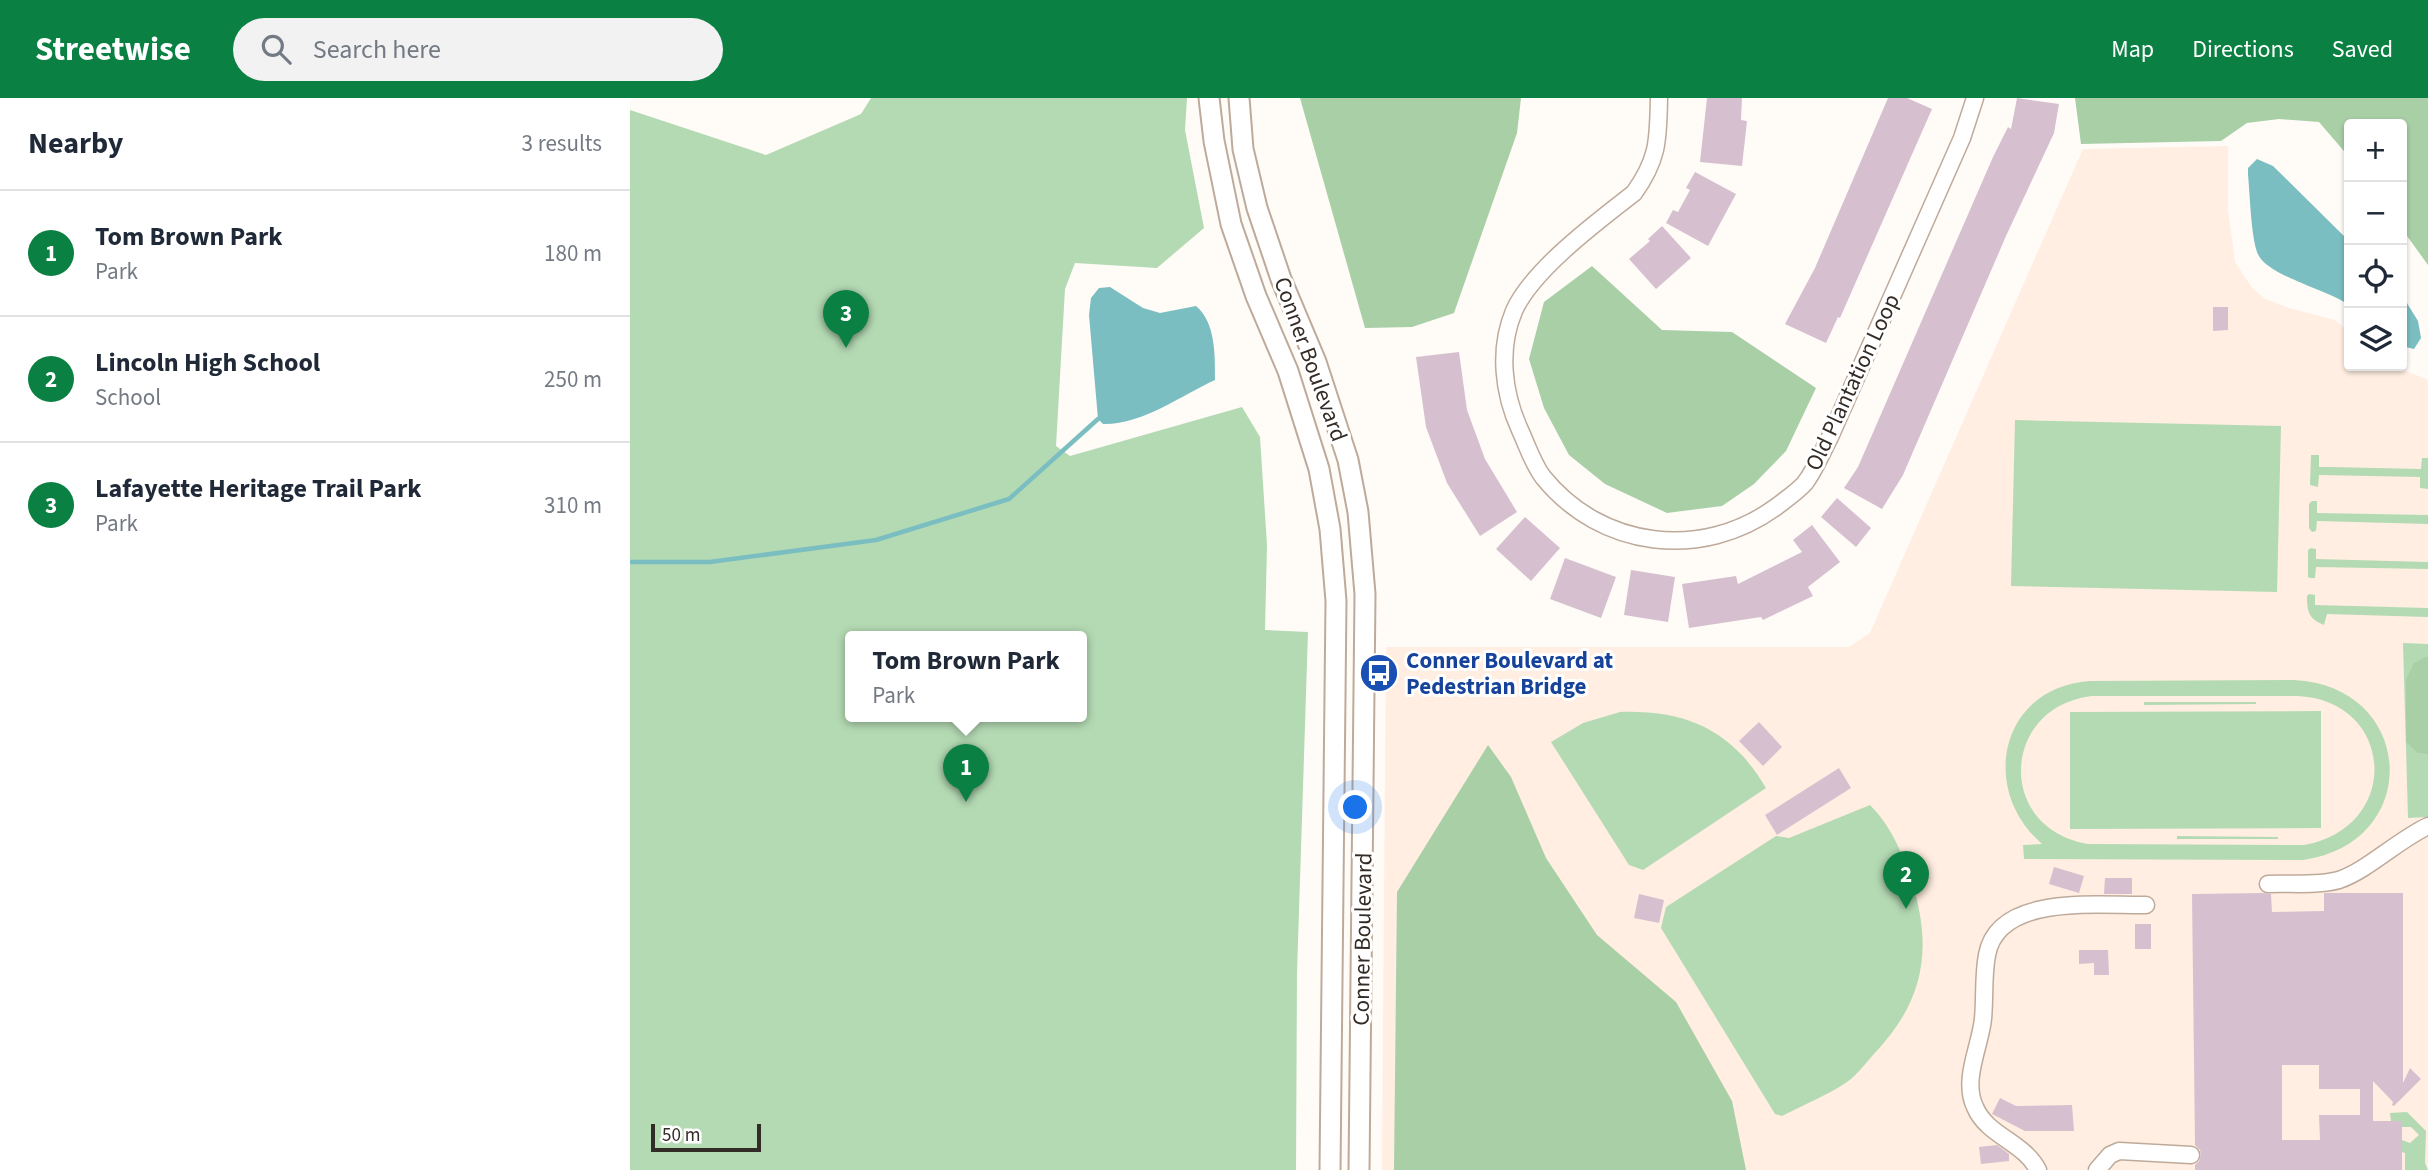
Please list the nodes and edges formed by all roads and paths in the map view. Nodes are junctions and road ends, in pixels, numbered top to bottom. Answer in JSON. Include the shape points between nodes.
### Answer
{"nodes":[{"id":1,"x":1209,"y":98,"type":"edge"},
{"id":2,"x":1239,"y":98,"type":"edge"},
{"id":3,"x":1659,"y":98,"type":"edge"},
{"id":4,"x":1975,"y":98,"type":"edge"},
{"id":5,"x":1365,"y":657,"type":"junction"},
{"id":6,"x":1335,"y":658,"type":"junction"},
{"id":7,"x":2428,"y":826,"type":"edge"},
{"id":8,"x":2268,"y":884,"type":"dead end"},
{"id":9,"x":2146,"y":905,"type":"dead end"},
{"id":10,"x":2191,"y":1155,"type":"dead end"},
{"id":11,"x":1330,"y":1170,"type":"edge"},
{"id":12,"x":1359,"y":1170,"type":"edge"},
{"id":13,"x":2038,"y":1170,"type":"edge"},
{"id":14,"x":2097,"y":1170,"type":"edge"}],
"edges":[{"from":1,"to":6,"type":"main road","name":"Conner Boulevard","via":[[1231,224],[1288,371],[1319,469],[1331,541]]},
{"from":2,"to":5,"type":"main road","name":"Conner Boulevard","via":[[1257,208],[1348,460],[1362,558]]},
{"from":3,"to":4,"type":"street","name":"Old Plantation Loop","via":[[1654,158],[1646,176],[1634,193],[1537,275],[1514,310],[1504,360],[1513,414],[1541,475],[1562,499],[1588,518],[1656,541],[1732,532],[1758,520],[1805,483],[1836,424],[1962,138]]},
{"from":5,"to":6,"type":"main road"},
{"from":5,"to":12,"type":"main road","name":"Conner Boulevard"},
{"from":6,"to":11,"type":"main road","name":"Conner Boulevard"},
{"from":7,"to":8,"type":"street","via":[[2340,879]]},
{"from":9,"to":13,"type":"street","via":[[2032,911],[2007,922],[1991,942],[1971,1095],[1981,1117],[2016,1144]]},
{"from":10,"to":14,"type":"street","via":[[2119,1151],[2109,1155]]}]}
